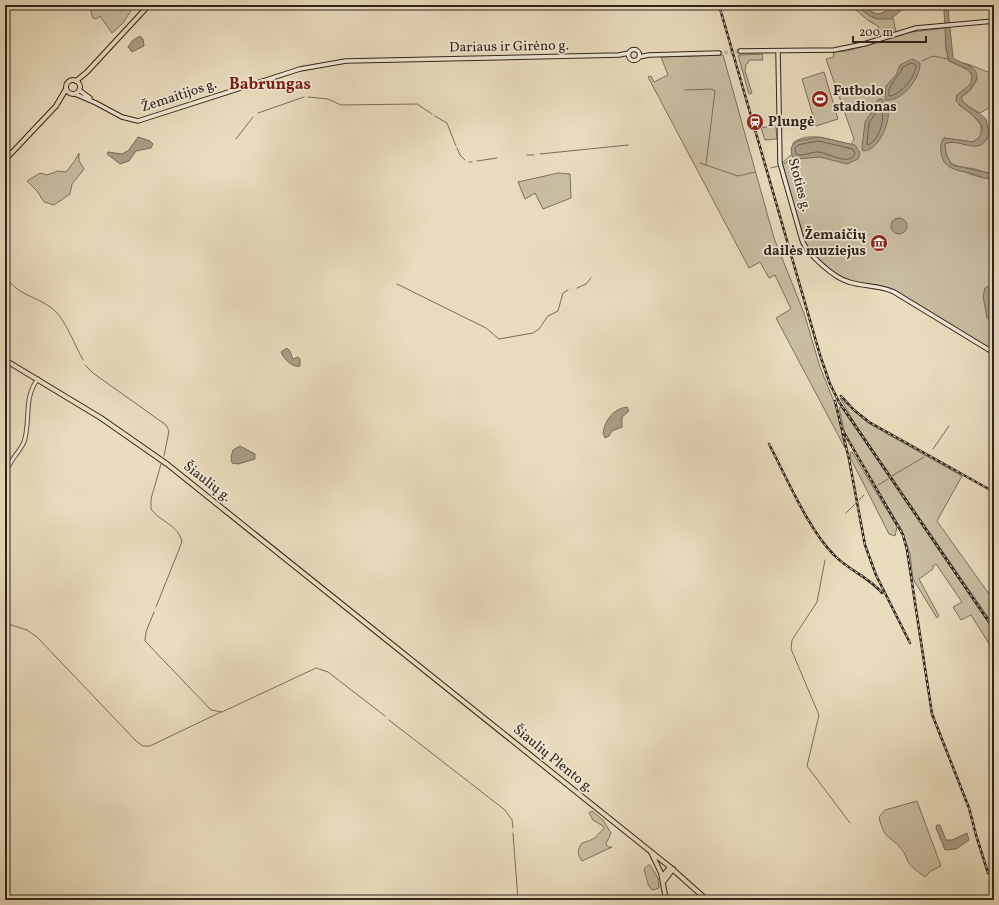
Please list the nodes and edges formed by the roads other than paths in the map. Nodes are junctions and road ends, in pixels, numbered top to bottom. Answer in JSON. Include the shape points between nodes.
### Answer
{"nodes":[{"id":1,"x":149,"y":5,"type":"edge"},
{"id":2,"x":994,"y":21,"type":"edge"},
{"id":3,"x":778,"y":51,"type":"junction"},
{"id":4,"x":719,"y":52,"type":"tunnel mouth"},
{"id":5,"x":740,"y":52,"type":"tunnel mouth"},
{"id":6,"x":630,"y":55,"type":"junction"},
{"id":7,"x":639,"y":55,"type":"junction"},
{"id":8,"x":398,"y":60,"type":"joint"},
{"id":9,"x":77,"y":83,"type":"junction"},
{"id":10,"x":66,"y":90,"type":"junction"},
{"id":11,"x":75,"y":93,"type":"junction"},
{"id":12,"x":56,"y":106,"type":"junction"},
{"id":13,"x":5,"y":160,"type":"edge"},
{"id":14,"x":994,"y":353,"type":"edge"},
{"id":15,"x":5,"y":360,"type":"edge"},
{"id":16,"x":38,"y":378,"type":"junction"},
{"id":17,"x":5,"y":474,"type":"edge"},
{"id":18,"x":384,"y":638,"type":"joint"},
{"id":19,"x":651,"y":852,"type":"junction"},
{"id":20,"x":672,"y":868,"type":"junction"},
{"id":21,"x":663,"y":880,"type":"junction"},
{"id":22,"x":666,"y":900,"type":"edge"},
{"id":23,"x":707,"y":900,"type":"edge"}],
"edges":[{"from":1,"to":9,"type":"main road"},
{"from":2,"to":3,"type":"main road","via":[[916,28],[840,49]]},
{"from":3,"to":5,"type":"main road"},
{"from":3,"to":14,"type":"main road","name":"Stoties g.","via":[[780,163],[807,250],[843,280],[894,292]]},
{"from":4,"to":7,"type":"main road","name":"Dariaus ir Girėno g."},
{"from":6,"to":7,"type":"main road","name":"Dariaus ir Girėno g.","via":[[634,60]]},
{"from":6,"to":7,"type":"main road","name":"Dariaus ir Girėno g.","via":[[634,50]]},
{"from":6,"to":8,"type":"main road","name":"Dariaus ir Girėno g."},
{"from":8,"to":11,"type":"main road","name":"Žemaitijos g.","via":[[346,61],[309,67],[143,120],[131,120]]},
{"from":9,"to":10,"type":"main road","via":[[69,82]]},
{"from":9,"to":11,"type":"main road"},
{"from":10,"to":11,"type":"main road"},
{"from":10,"to":12,"type":"main road"},
{"from":11,"to":12,"type":"main road"},
{"from":12,"to":13,"type":"main road"},
{"from":15,"to":16,"type":"main road","name":"Šiaulių g."},
{"from":16,"to":17,"type":"street","via":[[28,402],[24,441],[8,464]]},
{"from":16,"to":18,"type":"main road","name":"Šiaulių g.","via":[[167,464]]},
{"from":18,"to":19,"type":"main road","name":"Šiaulių Plento g."},
{"from":19,"to":20,"type":"main road","name":"Šiaulių Plento g."},
{"from":19,"to":21,"type":"main road"},
{"from":20,"to":21,"type":"main road"},
{"from":20,"to":23,"type":"main road","name":"Šiaulių Plento g."},
{"from":21,"to":22,"type":"main road"}]}
